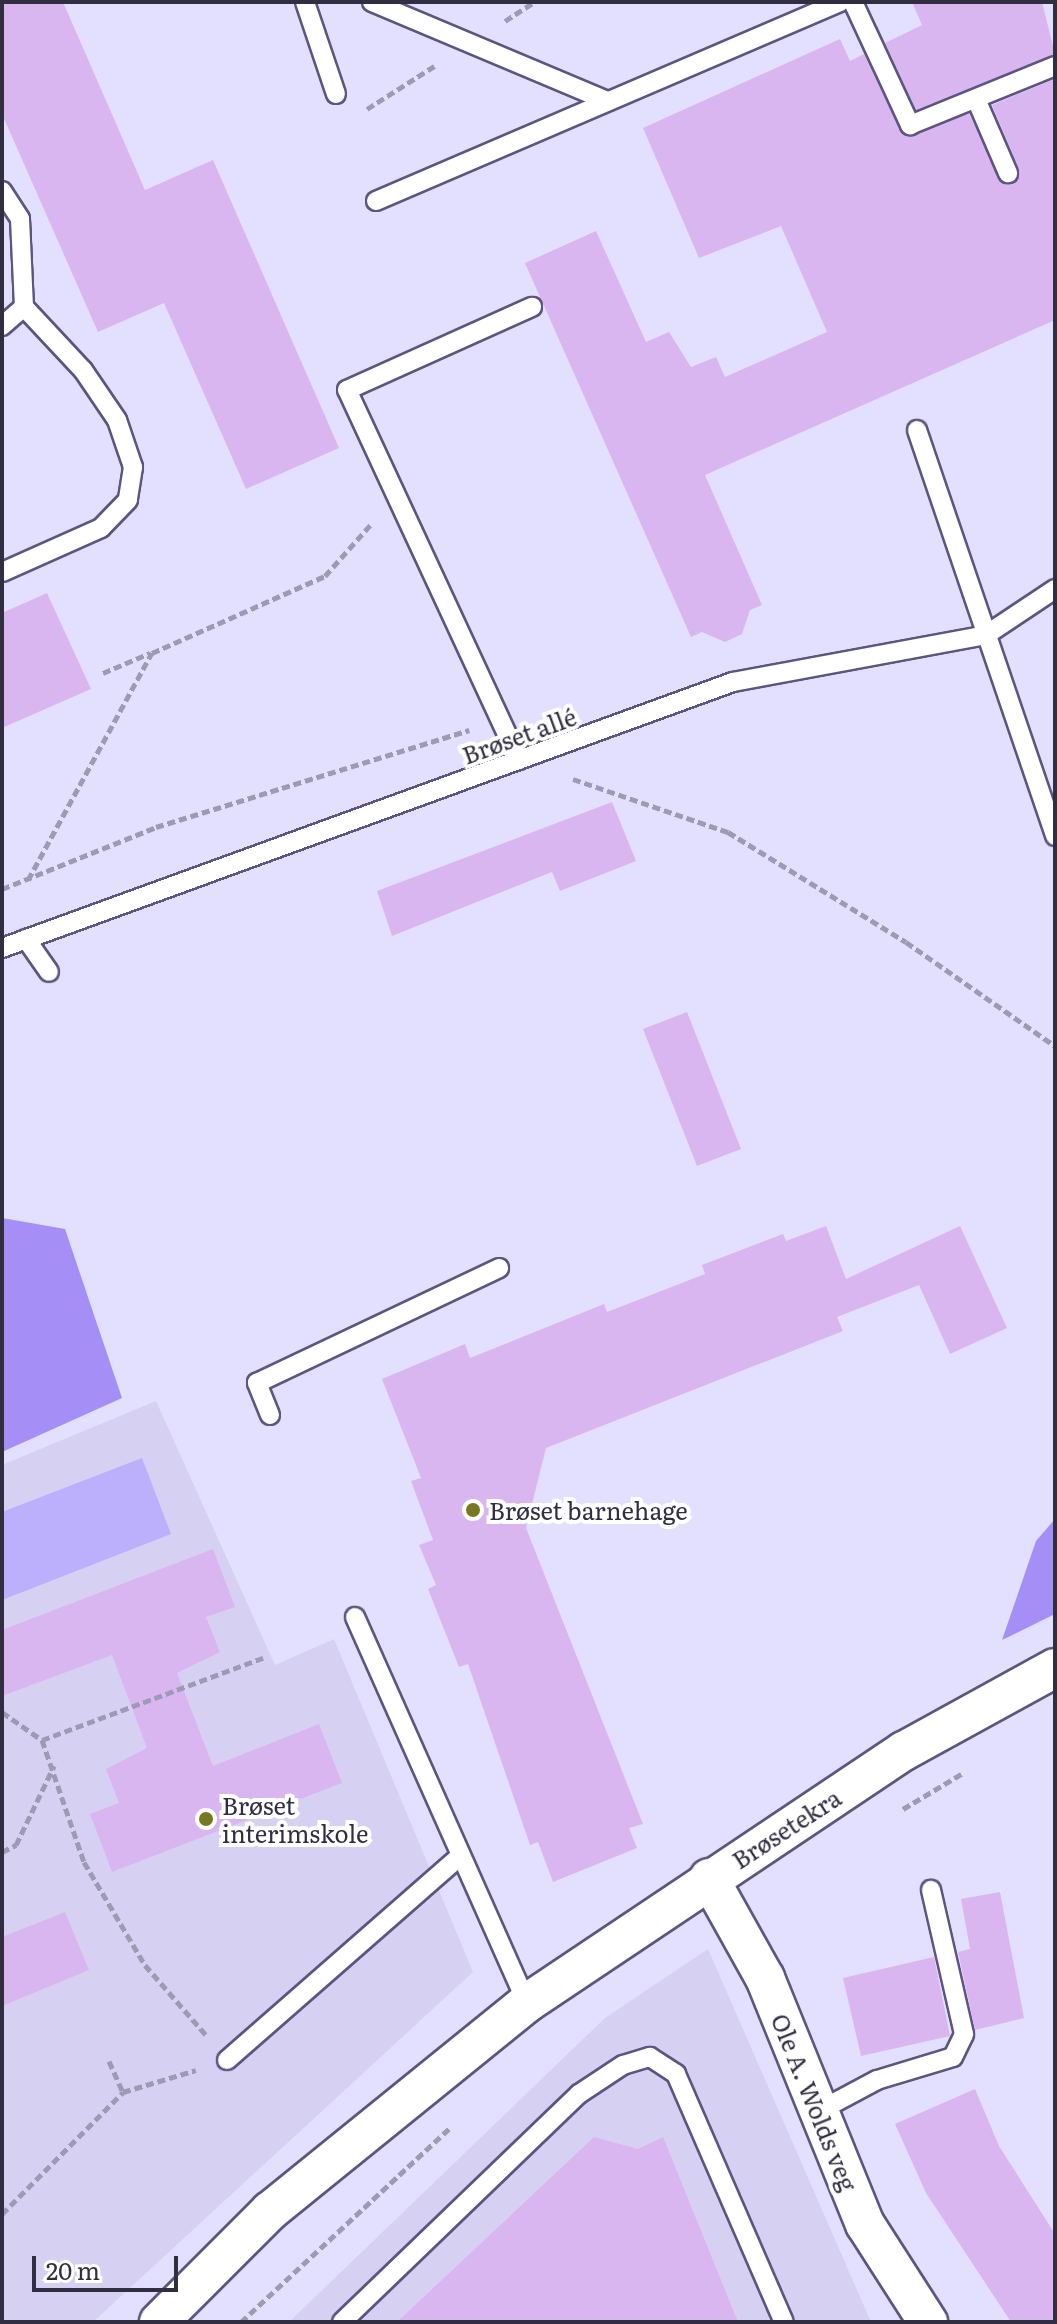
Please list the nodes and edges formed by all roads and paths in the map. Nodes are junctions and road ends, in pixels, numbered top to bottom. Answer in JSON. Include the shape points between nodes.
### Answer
{"nodes":[{"id":1,"x":305,"y":2,"type":"edge"},
{"id":2,"x":372,"y":2,"type":"edge"},
{"id":3,"x":853,"y":2,"type":"edge"},
{"id":4,"x":830,"y":4,"type":"edge"},
{"id":5,"x":1055,"y":66,"type":"edge"},
{"id":6,"x":336,"y":94,"type":"dead end"},
{"id":7,"x":976,"y":99,"type":"junction"},
{"id":8,"x":608,"y":101,"type":"junction"},
{"id":9,"x":1008,"y":173,"type":"dead end"},
{"id":10,"x":2,"y":191,"type":"edge"},
{"id":11,"x":376,"y":201,"type":"dead end"},
{"id":12,"x":24,"y":307,"type":"junction"},
{"id":13,"x":532,"y":307,"type":"dead end"},
{"id":14,"x":2,"y":326,"type":"edge"},
{"id":15,"x":917,"y":430,"type":"dead end"},
{"id":16,"x":396,"y":501,"type":"junction"},
{"id":17,"x":2,"y":572,"type":"edge"},
{"id":18,"x":1055,"y":589,"type":"edge"},
{"id":19,"x":986,"y":635,"type":"junction"},
{"id":20,"x":152,"y":653,"type":"junction"},
{"id":21,"x":103,"y":673,"type":"dead end"},
{"id":22,"x":500,"y":720,"type":"junction"},
{"id":23,"x":519,"y":760,"type":"junction"},
{"id":24,"x":1055,"y":836,"type":"edge"},
{"id":25,"x":28,"y":880,"type":"junction"},
{"id":26,"x":2,"y":889,"type":"edge"},
{"id":27,"x":26,"y":939,"type":"junction"},
{"id":28,"x":2,"y":948,"type":"edge"},
{"id":29,"x":49,"y":972,"type":"dead end"},
{"id":30,"x":1055,"y":1046,"type":"edge"},
{"id":31,"x":499,"y":1268,"type":"dead end"},
{"id":32,"x":270,"y":1415,"type":"dead end"},
{"id":33,"x":355,"y":1617,"type":"dead end"},
{"id":34,"x":263,"y":1658,"type":"dead end"},
{"id":35,"x":1055,"y":1668,"type":"edge"},
{"id":36,"x":2,"y":1712,"type":"edge"},
{"id":37,"x":42,"y":1740,"type":"junction"},
{"id":38,"x":55,"y":1765,"type":"junction"},
{"id":39,"x":974,"y":1767,"type":"dead end"},
{"id":40,"x":893,"y":1815,"type":"dead end"},
{"id":41,"x":2,"y":1852,"type":"edge"},
{"id":42,"x":457,"y":1859,"type":"junction"},
{"id":43,"x":709,"y":1878,"type":"junction"},
{"id":44,"x":931,"y":1890,"type":"dead end"},
{"id":45,"x":527,"y":2003,"type":"junction"},
{"id":46,"x":227,"y":2060,"type":"junction"},
{"id":47,"x":109,"y":2061,"type":"dead end"},
{"id":48,"x":123,"y":2092,"type":"junction"},
{"id":49,"x":817,"y":2112,"type":"junction"},
{"id":50,"x":462,"y":2118,"type":"dead end"},
{"id":51,"x":2,"y":2214,"type":"edge"},
{"id":52,"x":159,"y":2322,"type":"edge"},
{"id":53,"x":241,"y":2322,"type":"edge"},
{"id":54,"x":342,"y":2322,"type":"edge"},
{"id":55,"x":784,"y":2322,"type":"edge"},
{"id":56,"x":928,"y":2322,"type":"edge"}],
"edges":[{"from":1,"to":6,"type":"lane"},
{"from":2,"to":8,"type":"lane"},
{"from":3,"to":7,"type":"lane","via":[[910,125]]},
{"from":4,"to":8,"type":"lane"},
{"from":5,"to":7,"type":"lane"},
{"from":7,"to":9,"type":"lane"},
{"from":8,"to":11,"type":"lane"},
{"from":10,"to":12,"type":"lane","via":[[20,219]]},
{"from":12,"to":14,"type":"lane"},
{"from":12,"to":17,"type":"lane","via":[[91,382],[117,420],[133,467],[128,500],[101,528]]},
{"from":13,"to":16,"type":"lane","via":[[347,390]]},
{"from":15,"to":19,"type":"lane"},
{"from":16,"to":20,"type":"path","via":[[325,576]]},
{"from":16,"to":22,"type":"lane"},
{"from":18,"to":19,"type":"lane","name":"Brøset allé"},
{"from":19,"to":23,"type":"lane","name":"Brøset allé","via":[[733,682]]},
{"from":19,"to":24,"type":"lane"},
{"from":20,"to":21,"type":"path"},
{"from":20,"to":25,"type":"path"},
{"from":22,"to":23,"type":"lane"},
{"from":22,"to":25,"type":"path","via":[[156,827]]},
{"from":23,"to":27,"type":"lane","name":"Brøset allé"},
{"from":23,"to":30,"type":"path","via":[[728,832],[906,942]]},
{"from":25,"to":26,"type":"path"},
{"from":27,"to":28,"type":"lane","name":"Brøset allé"},
{"from":27,"to":29,"type":"lane"},
{"from":31,"to":32,"type":"lane","via":[[257,1383]]},
{"from":33,"to":42,"type":"lane"},
{"from":34,"to":37,"type":"path"},
{"from":35,"to":43,"type":"street","name":"Brøsetekra","via":[[904,1751]]},
{"from":36,"to":37,"type":"path"},
{"from":37,"to":38,"type":"path"},
{"from":38,"to":41,"type":"path","via":[[16,1845]]},
{"from":38,"to":46,"type":"path","via":[[99,1888],[145,1965]]},
{"from":39,"to":40,"type":"path"},
{"from":42,"to":45,"type":"lane"},
{"from":42,"to":46,"type":"lane"},
{"from":43,"to":45,"type":"street","name":"Brøsetekra"},
{"from":43,"to":49,"type":"street","name":"Ole A. Wolds veg","via":[[765,1978]]},
{"from":44,"to":49,"type":"lane","via":[[964,2034],[953,2057],[877,2080]]},
{"from":45,"to":52,"type":"street","name":"Brøsetekra","via":[[270,2211]]},
{"from":46,"to":48,"type":"path"},
{"from":47,"to":48,"type":"path"},
{"from":48,"to":51,"type":"path"},
{"from":49,"to":56,"type":"street","name":"Ole A. Wolds veg","via":[[865,2224]]},
{"from":50,"to":53,"type":"path"},
{"from":54,"to":55,"type":"lane","via":[[579,2094],[623,2065],[650,2057],[676,2074]]}]}
